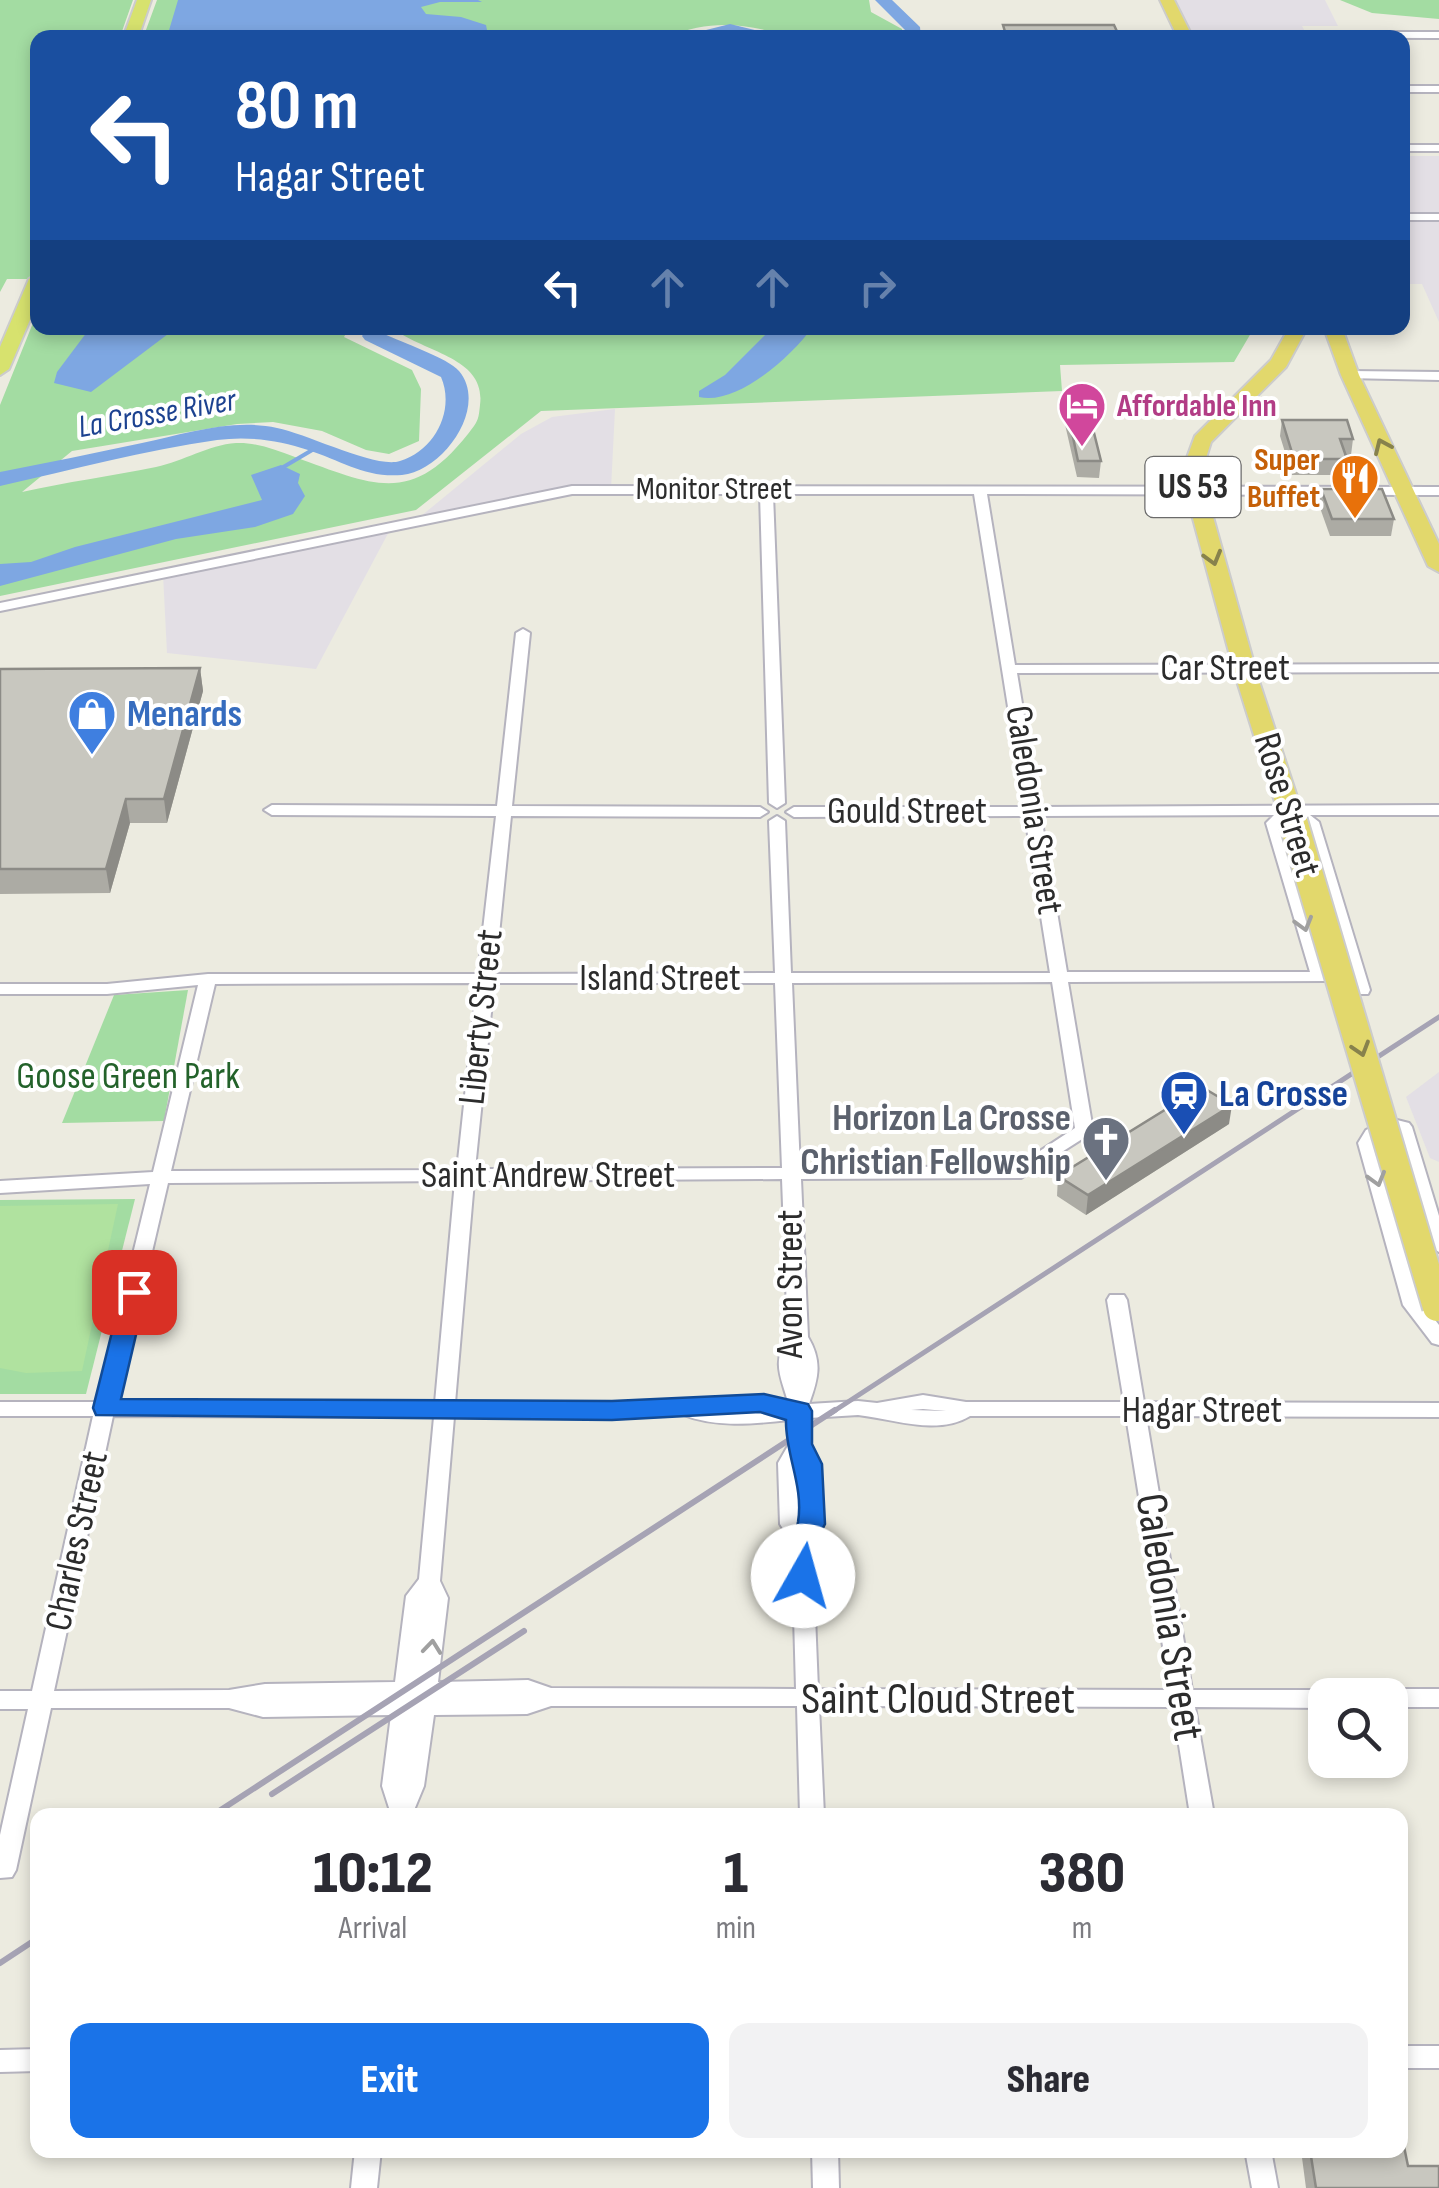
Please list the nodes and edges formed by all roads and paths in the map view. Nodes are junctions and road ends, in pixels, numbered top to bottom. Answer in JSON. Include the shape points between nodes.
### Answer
{"nodes":[{"id":1,"x":144,"y":0,"type":"edge"},
{"id":2,"x":1167,"y":0,"type":"edge"},
{"id":3,"x":1186,"y":0,"type":"edge"},
{"id":4,"x":133,"y":30,"type":"edge"},
{"id":5,"x":1190,"y":30,"type":"edge"},
{"id":6,"x":1194,"y":30,"type":"edge"},
{"id":7,"x":1434,"y":34,"type":"edge"},
{"id":8,"x":1439,"y":49,"type":"edge"},
{"id":9,"x":1410,"y":89,"type":"edge"},
{"id":10,"x":1439,"y":89,"type":"edge"},
{"id":11,"x":1410,"y":150,"type":"edge"},
{"id":12,"x":1439,"y":150,"type":"edge"},
{"id":13,"x":1410,"y":217,"type":"edge"},
{"id":14,"x":1439,"y":217,"type":"edge"},
{"id":15,"x":30,"y":298,"type":"edge"},
{"id":16,"x":1294,"y":335,"type":"edge"},
{"id":17,"x":1336,"y":335,"type":"edge"},
{"id":18,"x":0,"y":369,"type":"edge"},
{"id":19,"x":1350,"y":375,"type":"junction"},
{"id":20,"x":1439,"y":376,"type":"edge"},
{"id":21,"x":766,"y":490,"type":"junction"},
{"id":22,"x":980,"y":490,"type":"junction"},
{"id":23,"x":1194,"y":491,"type":"junction"},
{"id":24,"x":1403,"y":491,"type":"junction"},
{"id":25,"x":1439,"y":491,"type":"edge"},
{"id":26,"x":1439,"y":566,"type":"edge"},
{"id":27,"x":0,"y":607,"type":"edge"},
{"id":28,"x":524,"y":633,"type":"dead end"},
{"id":29,"x":1246,"y":668,"type":"junction"},
{"id":30,"x":1439,"y":668,"type":"edge"},
{"id":31,"x":1011,"y":669,"type":"junction"},
{"id":32,"x":272,"y":810,"type":"dead end"},
{"id":33,"x":1439,"y":810,"type":"edge"},
{"id":34,"x":502,"y":811,"type":"junction"},
{"id":35,"x":1034,"y":811,"type":"junction"},
{"id":36,"x":771,"y":812,"type":"junction"},
{"id":37,"x":1291,"y":816,"type":"junction"},
{"id":38,"x":1061,"y":977,"type":"junction"},
{"id":39,"x":782,"y":978,"type":"junction"},
{"id":40,"x":208,"y":979,"type":"junction"},
{"id":41,"x":485,"y":979,"type":"junction"},
{"id":42,"x":0,"y":989,"type":"edge"},
{"id":43,"x":1362,"y":990,"type":"dead end"},
{"id":44,"x":1084,"y":1130,"type":"joint"},
{"id":45,"x":790,"y":1174,"type":"junction"},
{"id":46,"x":1417,"y":1174,"type":"junction"},
{"id":47,"x":1439,"y":1174,"type":"edge"},
{"id":48,"x":162,"y":1176,"type":"junction"},
{"id":49,"x":464,"y":1176,"type":"junction"},
{"id":50,"x":0,"y":1187,"type":"edge"},
{"id":51,"x":1439,"y":1246,"type":"edge"},
{"id":52,"x":1117,"y":1300,"type":"dead end"},
{"id":53,"x":1438,"y":1309,"type":"edge"},
{"id":54,"x":1439,"y":1338,"type":"edge"},
{"id":55,"x":793,"y":1407,"type":"junction"},
{"id":56,"x":106,"y":1408,"type":"junction"},
{"id":57,"x":0,"y":1409,"type":"edge"},
{"id":58,"x":1135,"y":1410,"type":"junction"},
{"id":59,"x":1439,"y":1410,"type":"edge"},
{"id":60,"x":442,"y":1411,"type":"junction"},
{"id":61,"x":808,"y":1698,"type":"junction"},
{"id":62,"x":1308,"y":1698,"type":"edge"},
{"id":63,"x":1408,"y":1698,"type":"edge"},
{"id":64,"x":1439,"y":1698,"type":"edge"},
{"id":65,"x":42,"y":1699,"type":"junction"},
{"id":66,"x":414,"y":1699,"type":"junction"},
{"id":67,"x":1183,"y":1699,"type":"junction"},
{"id":68,"x":0,"y":1700,"type":"edge"},
{"id":69,"x":402,"y":1808,"type":"edge"},
{"id":70,"x":812,"y":1808,"type":"edge"},
{"id":71,"x":1201,"y":1808,"type":"edge"},
{"id":72,"x":4,"y":1870,"type":"dead end"},
{"id":73,"x":1408,"y":2057,"type":"edge"},
{"id":74,"x":1439,"y":2057,"type":"edge"},
{"id":75,"x":0,"y":2060,"type":"edge"},
{"id":76,"x":30,"y":2060,"type":"edge"},
{"id":77,"x":367,"y":2158,"type":"edge"},
{"id":78,"x":825,"y":2158,"type":"edge"},
{"id":79,"x":1259,"y":2158,"type":"edge"},
{"id":80,"x":364,"y":2188,"type":"edge"},
{"id":81,"x":826,"y":2188,"type":"edge"},
{"id":82,"x":1265,"y":2188,"type":"edge"}],
"edges":[{"from":1,"to":4,"type":"main road"},
{"from":2,"to":5,"type":"highway"},
{"from":3,"to":6,"type":"highway"},
{"from":7,"to":8,"type":"street"},
{"from":9,"to":10,"type":"street"},
{"from":11,"to":12,"type":"street"},
{"from":13,"to":14,"type":"street"},
{"from":15,"to":18,"type":"main road"},
{"from":16,"to":23,"type":"highway","name":"Rose Street","number":"US 53","via":[[1279,364],[1202,440],[1191,474]]},
{"from":17,"to":19,"type":"highway"},
{"from":19,"to":20,"type":"street"},
{"from":24,"to":19,"type":"highway","one_way":true},
{"from":21,"to":22,"type":"street","name":"Monitor Street"},
{"from":21,"to":27,"type":"street","name":"Monitor Street","via":[[572,490]]},
{"from":21,"to":36,"type":"street","name":"Avon Street"},
{"from":22,"to":23,"type":"street","name":"Monitor Street"},
{"from":22,"to":31,"type":"street","name":"Caledonia Street"},
{"from":23,"to":24,"type":"street","name":"Monitor Street"},
{"from":23,"to":29,"type":"highway","name":"Rose Street","number":"US 53","one_way":true},
{"from":24,"to":25,"type":"street","name":"Monitor Street"},
{"from":24,"to":26,"type":"highway"},
{"from":28,"to":34,"type":"street","name":"Liberty Street"},
{"from":29,"to":30,"type":"street","name":"Car Street"},
{"from":29,"to":31,"type":"street","name":"Car Street"},
{"from":29,"to":37,"type":"highway","name":"Rose Street","number":"US 53"},
{"from":31,"to":35,"type":"street","name":"Caledonia Street"},
{"from":32,"to":34,"type":"street"},
{"from":33,"to":37,"type":"street","name":"Gould Street"},
{"from":34,"to":36,"type":"street"},
{"from":34,"to":41,"type":"street","name":"Liberty Street"},
{"from":35,"to":36,"type":"street","name":"Gould Street","via":[[794,812],[787,820]]},
{"from":35,"to":37,"type":"street","name":"Gould Street"},
{"from":35,"to":38,"type":"street","name":"Caledonia Street"},
{"from":36,"to":39,"type":"street","name":"Avon Street"},
{"from":37,"to":38,"type":"street","name":"Island Street","one_way":true,"via":[[1274,823],[1320,977]]},
{"from":37,"to":43,"type":"street","via":[[1311,822]]},
{"from":37,"to":53,"type":"highway","name":"Rose Street","number":"US 53","one_way":true,"bridge":true},
{"from":38,"to":39,"type":"street","name":"Island Street"},
{"from":38,"to":44,"type":"street","name":"Caledonia Street"},
{"from":39,"to":41,"type":"street","name":"Island Street"},
{"from":39,"to":45,"type":"street","name":"Avon Street"},
{"from":40,"to":41,"type":"street","name":"Island Street"},
{"from":40,"to":42,"type":"street","name":"Island Street","via":[[107,989]]},
{"from":40,"to":48,"type":"street","name":"Charles Street"},
{"from":41,"to":49,"type":"street","name":"Liberty Street"},
{"from":44,"to":45,"type":"street","name":"Saint Andrew Street","via":[[1020,1172]]},
{"from":45,"to":49,"type":"street","name":"Saint Andrew Street"},
{"from":45,"to":55,"type":"street","name":"Avon Street","via":[[798,1338],[789,1350]]},
{"from":46,"to":47,"type":"street"},
{"from":46,"to":51,"type":"street"},
{"from":46,"to":54,"type":"street","one_way":true,"via":[[1401,1124],[1372,1134],[1368,1143],[1413,1306]]},
{"from":48,"to":49,"type":"street","name":"Saint Andrew Street"},
{"from":48,"to":50,"type":"street","name":"Saint Andrew Street"},
{"from":48,"to":56,"type":"street","name":"Charles Street"},
{"from":49,"to":60,"type":"street","name":"Liberty Street"},
{"from":52,"to":58,"type":"street","name":"Caledonia Street"},
{"from":55,"to":58,"type":"street","name":"Hagar Street","via":[[880,1410],[898,1417]]},
{"from":55,"to":60,"type":"street","name":"Hagar Street","via":[[763,1416],[710,1417],[688,1410]]},
{"from":55,"to":61,"type":"street","name":"Avon Street","via":[[799,1444],[788,1464],[790,1524],[802,1542]]},
{"from":56,"to":57,"type":"street","name":"Hagar Street"},
{"from":56,"to":60,"type":"street","name":"Hagar Street"},
{"from":56,"to":65,"type":"street","name":"Charles Street"},
{"from":58,"to":59,"type":"street","name":"Hagar Street"},
{"from":58,"to":67,"type":"street","name":"Caledonia Street"},
{"from":60,"to":66,"type":"street","name":"Liberty Street","via":[[429,1581],[437,1598]]},
{"from":61,"to":66,"type":"street","name":"Saint Cloud Street","via":[[550,1697],[527,1705]]},
{"from":61,"to":67,"type":"street","name":"Saint Cloud Street"},
{"from":61,"to":70,"type":"street","name":"Avon Street"},
{"from":62,"to":67,"type":"street","name":"Saint Cloud Street"},
{"from":63,"to":64,"type":"street"},
{"from":65,"to":66,"type":"street","name":"Saint Cloud Street","via":[[229,1699],[263,1708]]},
{"from":65,"to":68,"type":"street","name":"Saint Cloud Street"},
{"from":65,"to":72,"type":"street","name":"Charles Street"},
{"from":66,"to":69,"type":"street","name":"Liberty Street","via":[[413,1786]]},
{"from":67,"to":71,"type":"street","name":"Caledonia Street"},
{"from":73,"to":74,"type":"street"},
{"from":75,"to":76,"type":"street"},
{"from":77,"to":80,"type":"street"},
{"from":78,"to":81,"type":"street"},
{"from":79,"to":82,"type":"street"}]}
